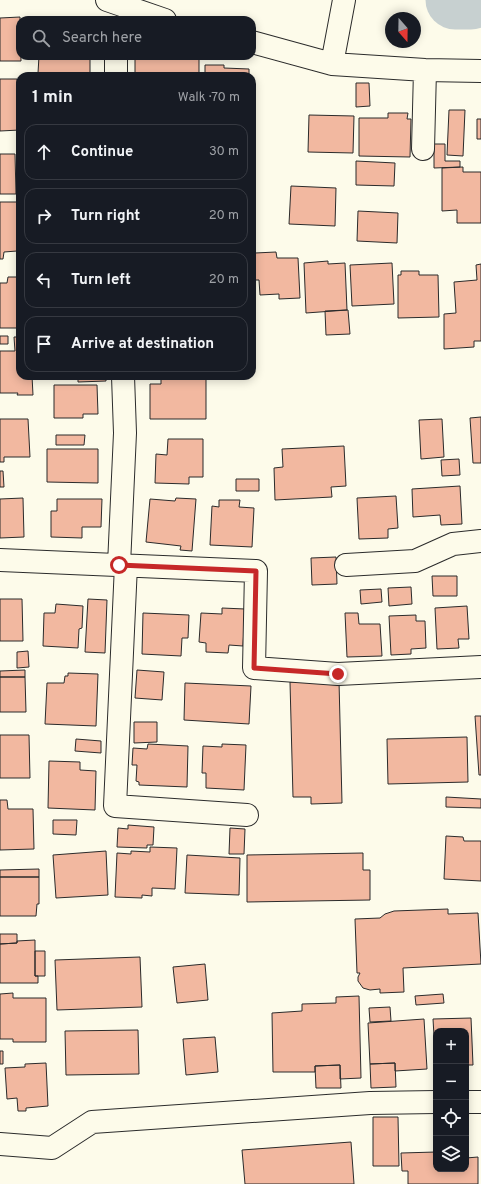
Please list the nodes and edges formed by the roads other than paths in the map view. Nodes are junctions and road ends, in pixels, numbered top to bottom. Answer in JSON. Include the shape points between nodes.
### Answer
{"nodes":[{"id":1,"x":344,"y":0,"type":"edge"},
{"id":2,"x":112,"y":8,"type":"edge"},
{"id":3,"x":147,"y":16,"type":"edge"},
{"id":4,"x":256,"y":43,"type":"edge"},
{"id":5,"x":116,"y":60,"type":"edge"},
{"id":6,"x":332,"y":64,"type":"junction"},
{"id":7,"x":425,"y":70,"type":"junction"},
{"id":8,"x":481,"y":71,"type":"edge"},
{"id":9,"x":116,"y":72,"type":"edge"},
{"id":10,"x":423,"y":149,"type":"dead end"},
{"id":11,"x":123,"y":380,"type":"edge"},
{"id":12,"x":481,"y":541,"type":"edge"},
{"id":13,"x":0,"y":560,"type":"edge"},
{"id":14,"x":122,"y":565,"type":"junction"},
{"id":15,"x":346,"y":565,"type":"dead end"},
{"id":16,"x":481,"y":667,"type":"edge"},
{"id":17,"x":247,"y":815,"type":"dead end"},
{"id":18,"x":433,"y":1102,"type":"edge"},
{"id":19,"x":469,"y":1102,"type":"edge"},
{"id":20,"x":481,"y":1102,"type":"edge"},
{"id":21,"x":0,"y":1144,"type":"edge"}],
"edges":[{"from":1,"to":6,"type":"street"},
{"from":2,"to":3,"type":"street"},
{"from":4,"to":6,"type":"street"},
{"from":5,"to":9,"type":"street"},
{"from":6,"to":7,"type":"street"},
{"from":7,"to":8,"type":"street"},
{"from":7,"to":10,"type":"street"},
{"from":11,"to":14,"type":"street"},
{"from":12,"to":15,"type":"street","via":[[453,544],[415,561]]},
{"from":13,"to":14,"type":"street"},
{"from":14,"to":16,"type":"street","via":[[256,571],[254,668],[338,674]]},
{"from":14,"to":17,"type":"street","via":[[115,806]]},
{"from":18,"to":21,"type":"street","via":[[370,1103],[92,1122],[52,1148]]},
{"from":19,"to":20,"type":"street"}]}
